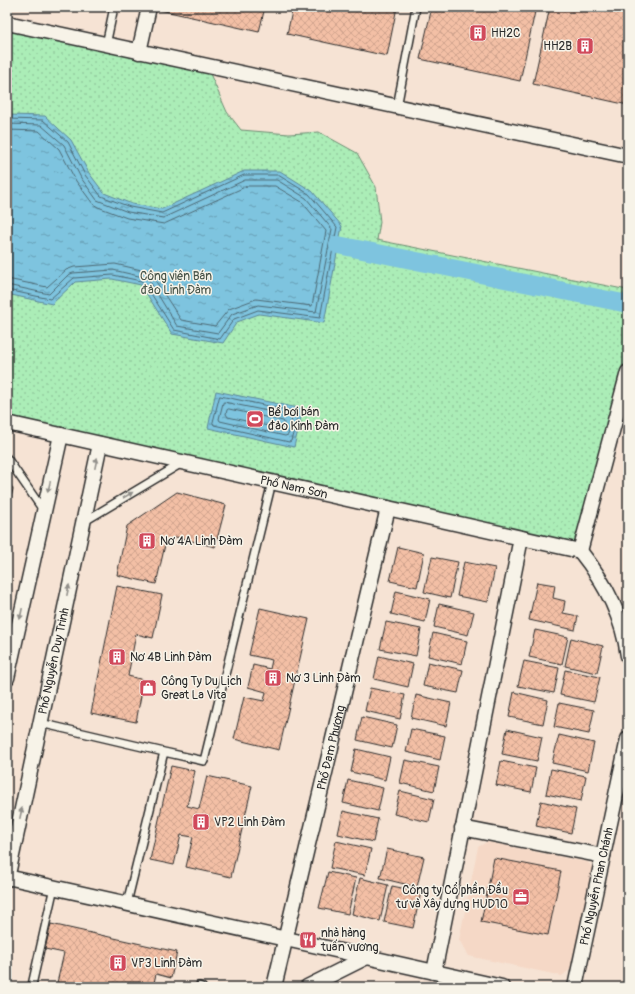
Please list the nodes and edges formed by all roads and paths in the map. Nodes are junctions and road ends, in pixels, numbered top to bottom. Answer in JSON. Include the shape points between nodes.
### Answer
{"nodes":[{"id":1,"x":114,"y":7,"type":"edge"},
{"id":2,"x":149,"y":7,"type":"edge"},
{"id":3,"x":416,"y":7,"type":"edge"},
{"id":4,"x":7,"y":24,"type":"edge"},
{"id":5,"x":106,"y":45,"type":"junction"},
{"id":6,"x":139,"y":52,"type":"junction"},
{"id":7,"x":397,"y":107,"type":"junction"},
{"id":8,"x":628,"y":156,"type":"edge"},
{"id":9,"x":628,"y":372,"type":"edge"},
{"id":10,"x":7,"y":423,"type":"edge"},
{"id":11,"x":61,"y":435,"type":"junction"},
{"id":12,"x":100,"y":444,"type":"junction"},
{"id":13,"x":7,"y":458,"type":"edge"},
{"id":14,"x":183,"y":462,"type":"junction"},
{"id":15,"x":272,"y":482,"type":"junction"},
{"id":16,"x":388,"y":508,"type":"junction"},
{"id":17,"x":44,"y":511,"type":"junction"},
{"id":18,"x":83,"y":522,"type":"junction"},
{"id":19,"x":521,"y":538,"type":"junction"},
{"id":20,"x":580,"y":551,"type":"junction"},
{"id":21,"x":628,"y":656,"type":"edge"},
{"id":22,"x":7,"y":678,"type":"edge"},
{"id":23,"x":40,"y":723,"type":"junction"},
{"id":24,"x":628,"y":739,"type":"edge"},
{"id":25,"x":164,"y":752,"type":"junction"},
{"id":26,"x":462,"y":828,"type":"junction"},
{"id":27,"x":603,"y":856,"type":"junction"},
{"id":28,"x":7,"y":877,"type":"edge"},
{"id":29,"x":54,"y":887,"type":"junction"},
{"id":30,"x":127,"y":903,"type":"junction"},
{"id":31,"x":285,"y":939,"type":"junction"},
{"id":32,"x":366,"y":957,"type":"junction"},
{"id":33,"x":434,"y":972,"type":"junction"},
{"id":34,"x":460,"y":982,"type":"edge"},
{"id":35,"x":32,"y":985,"type":"dead end"},
{"id":36,"x":274,"y":987,"type":"edge"},
{"id":37,"x":307,"y":987,"type":"edge"},
{"id":38,"x":502,"y":987,"type":"edge"},
{"id":39,"x":575,"y":987,"type":"edge"}],
"edges":[{"from":1,"to":5,"type":"lane"},
{"from":2,"to":6,"type":"street"},
{"from":3,"to":7,"type":"lane"},
{"from":4,"to":5,"type":"street"},
{"from":5,"to":6,"type":"street"},
{"from":6,"to":7,"type":"street"},
{"from":7,"to":8,"type":"street"},
{"from":9,"to":20,"type":"street"},
{"from":10,"to":11,"type":"street","name":"Phố Nam Sơn"},
{"from":11,"to":12,"type":"street","name":"Phố Nam Sơn"},
{"from":11,"to":17,"type":"street","one_way":true},
{"from":12,"to":14,"type":"street","name":"Phố Nam Sơn"},
{"from":18,"to":12,"type":"street","name":"Phố Nguyễn Duy Trinh","one_way":true},
{"from":13,"to":17,"type":"lane"},
{"from":14,"to":15,"type":"street","name":"Phố Nam Sơn"},
{"from":18,"to":14,"type":"lane","one_way":true},
{"from":15,"to":16,"type":"street","name":"Phố Nam Sơn"},
{"from":15,"to":25,"type":"lane","via":[[204,761]]},
{"from":16,"to":19,"type":"street","name":"Phố Nam Sơn"},
{"from":16,"to":31,"type":"street","name":"Phố Đạm Phương"},
{"from":17,"to":22,"type":"street","one_way":true},
{"from":23,"to":18,"type":"street","name":"Phố Nguyễn Duy Trinh","one_way":true},
{"from":19,"to":20,"type":"street","name":"Phố Nam Sơn"},
{"from":19,"to":26,"type":"street"},
{"from":20,"to":21,"type":"street","via":[[613,602],[626,641]]},
{"from":23,"to":25,"type":"lane"},
{"from":28,"to":23,"type":"street","name":"Phố Nguyễn Duy Trinh","one_way":true},
{"from":24,"to":27,"type":"street","name":"Phố Nguyễn Phan Chánh"},
{"from":25,"to":30,"type":"lane"},
{"from":26,"to":27,"type":"street"},
{"from":26,"to":33,"type":"street"},
{"from":27,"to":39,"type":"street","name":"Phố Nguyễn Phan Chánh"},
{"from":28,"to":29,"type":"street"},
{"from":29,"to":30,"type":"street"},
{"from":29,"to":35,"type":"lane"},
{"from":30,"to":31,"type":"street"},
{"from":31,"to":32,"type":"street"},
{"from":31,"to":36,"type":"street","name":"Phố Đạm Phương"},
{"from":32,"to":33,"type":"street"},
{"from":32,"to":37,"type":"street"},
{"from":33,"to":34,"type":"street"},
{"from":34,"to":38,"type":"street"}]}
